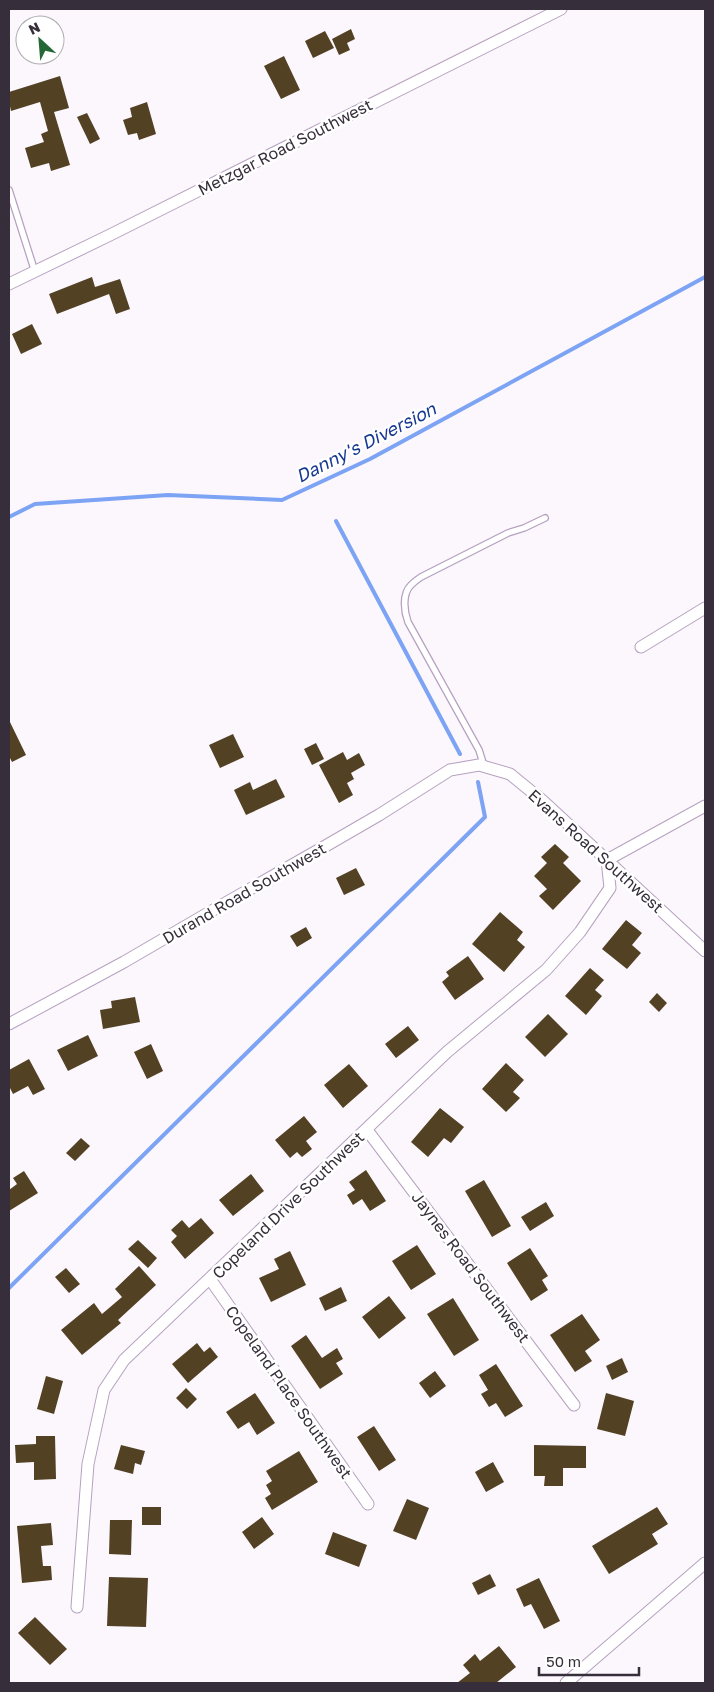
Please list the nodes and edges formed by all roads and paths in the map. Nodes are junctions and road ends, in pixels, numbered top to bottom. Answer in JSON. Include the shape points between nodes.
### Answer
{"nodes":[{"id":1,"x":561,"y":9,"type":"edge"},
{"id":2,"x":9,"y":190,"type":"edge"},
{"id":3,"x":35,"y":272,"type":"junction"},
{"id":4,"x":9,"y":284,"type":"edge"},
{"id":5,"x":545,"y":518,"type":"dead end"},
{"id":6,"x":705,"y":608,"type":"edge"},
{"id":7,"x":641,"y":647,"type":"dead end"},
{"id":8,"x":481,"y":766,"type":"junction"},
{"id":9,"x":705,"y":806,"type":"edge"},
{"id":10,"x":608,"y":860,"type":"junction"},
{"id":11,"x":705,"y":951,"type":"edge"},
{"id":12,"x":9,"y":1024,"type":"edge"},
{"id":13,"x":367,"y":1130,"type":"junction"},
{"id":14,"x":210,"y":1279,"type":"junction"},
{"id":15,"x":574,"y":1405,"type":"dead end"},
{"id":16,"x":368,"y":1504,"type":"dead end"},
{"id":17,"x":705,"y":1563,"type":"edge"},
{"id":18,"x":77,"y":1607,"type":"dead end"},
{"id":19,"x":566,"y":1683,"type":"edge"}],
"edges":[{"from":1,"to":3,"type":"street","name":"Metzgar Road Southwest"},
{"from":2,"to":3,"type":"lane"},
{"from":3,"to":4,"type":"street","name":"Metzgar Road Southwest"},
{"from":5,"to":8,"type":"lane","via":[[421,577],[409,586],[405,599],[404,612],[408,622],[479,750]]},
{"from":6,"to":7,"type":"street"},
{"from":8,"to":10,"type":"street","name":"Evans Road Southwest","via":[[510,774]]},
{"from":8,"to":12,"type":"street","name":"Durand Road Southwest","via":[[450,770],[322,848]]},
{"from":9,"to":10,"type":"street"},
{"from":10,"to":11,"type":"street","name":"Evans Road Southwest"},
{"from":10,"to":13,"type":"street","name":"Copeland Drive Southwest","via":[[610,888],[580,932],[552,964],[447,1052]]},
{"from":13,"to":14,"type":"street","name":"Copeland Drive Southwest"},
{"from":13,"to":15,"type":"street","name":"Jaynes Road Southwest"},
{"from":14,"to":16,"type":"street","name":"Copeland Place Southwest"},
{"from":14,"to":18,"type":"street","name":"Copeland Drive Southwest","via":[[124,1360],[104,1390],[88,1464]]},
{"from":17,"to":19,"type":"street"}]}
